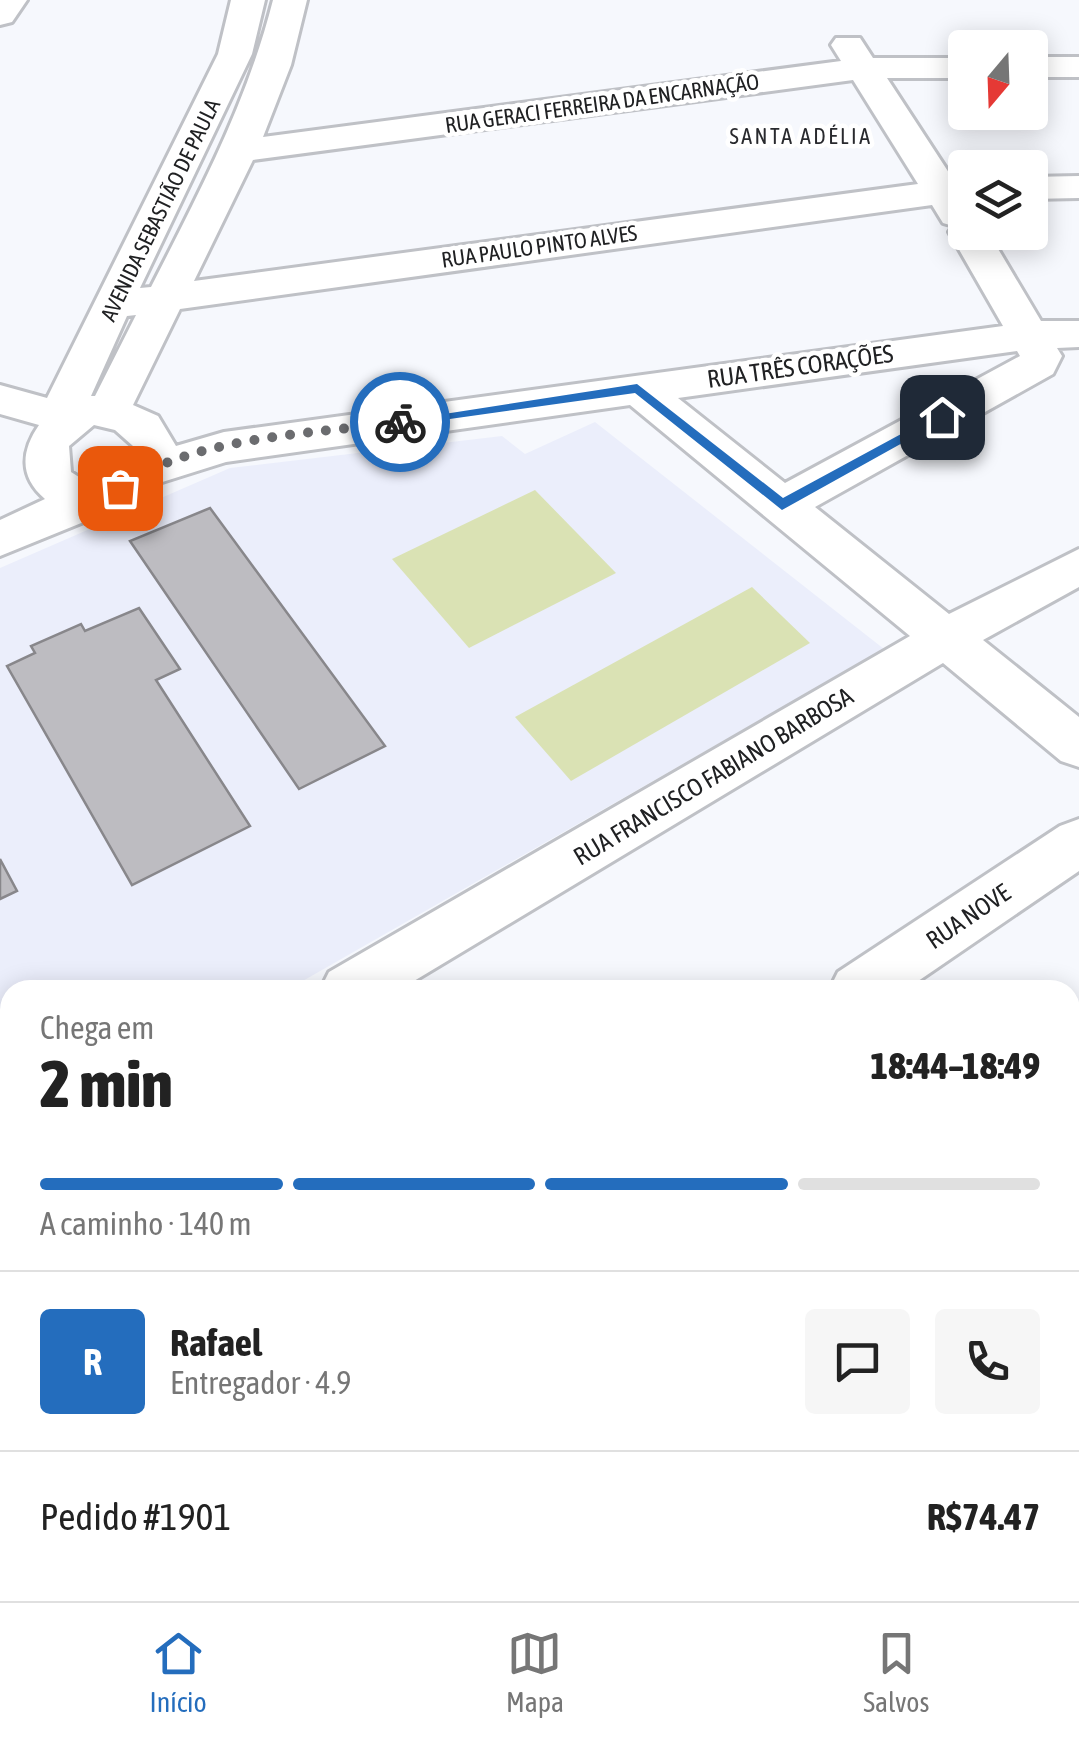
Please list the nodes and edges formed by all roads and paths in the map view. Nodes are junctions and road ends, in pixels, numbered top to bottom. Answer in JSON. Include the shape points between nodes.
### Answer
{"nodes":[{"id":1,"x":10,"y":0,"type":"edge"},
{"id":2,"x":248,"y":0,"type":"edge"},
{"id":3,"x":290,"y":0,"type":"edge"},
{"id":4,"x":0,"y":15,"type":"edge"},
{"id":5,"x":842,"y":35,"type":"dead end"},
{"id":6,"x":1048,"y":67,"type":"edge"},
{"id":7,"x":1079,"y":67,"type":"edge"},
{"id":8,"x":864,"y":68,"type":"junction"},
{"id":9,"x":948,"y":68,"type":"edge"},
{"id":10,"x":239,"y":151,"type":"junction"},
{"id":11,"x":948,"y":182,"type":"edge"},
{"id":12,"x":1079,"y":187,"type":"edge"},
{"id":13,"x":1048,"y":188,"type":"edge"},
{"id":14,"x":948,"y":190,"type":"edge"},
{"id":15,"x":979,"y":250,"type":"edge"},
{"id":16,"x":165,"y":299,"type":"junction"},
{"id":17,"x":113,"y":304,"type":"junction"},
{"id":18,"x":1079,"y":334,"type":"edge"},
{"id":19,"x":1032,"y":336,"type":"junction"},
{"id":20,"x":637,"y":388,"type":"junction"},
{"id":21,"x":0,"y":399,"type":"edge"},
{"id":22,"x":108,"y":410,"type":"junction"},
{"id":23,"x":63,"y":416,"type":"junction"},
{"id":24,"x":146,"y":452,"type":"junction"},
{"id":25,"x":14,"y":474,"type":"edge"},
{"id":26,"x":88,"y":498,"type":"junction"},
{"id":27,"x":782,"y":504,"type":"junction"},
{"id":28,"x":0,"y":539,"type":"edge"},
{"id":29,"x":1079,"y":566,"type":"edge"},
{"id":30,"x":946,"y":638,"type":"junction"},
{"id":31,"x":1079,"y":746,"type":"edge"},
{"id":32,"x":1079,"y":842,"type":"edge"},
{"id":33,"x":382,"y":980,"type":"edge"},
{"id":34,"x":873,"y":980,"type":"edge"}],
"edges":[{"from":1,"to":4,"type":"street"},
{"from":2,"to":17,"type":"street","name":"AVENIDA SEBASTIÃO DE PAULA","via":[[235,54]]},
{"from":3,"to":10,"type":"street","name":"AVENIDA SEBASTIÃO DE PAULA","via":[[274,65]]},
{"from":5,"to":8,"type":"street"},
{"from":6,"to":7,"type":"street"},
{"from":8,"to":9,"type":"street","name":"RUA GERACI FERREIRA DA ENCARNAÇÃO"},
{"from":8,"to":10,"type":"street","name":"RUA GERACI FERREIRA DA ENCARNAÇÃO"},
{"from":8,"to":11,"type":"street"},
{"from":10,"to":16,"type":"street","name":"AVENIDA SEBASTIÃO DE PAULA"},
{"from":12,"to":13,"type":"street"},
{"from":14,"to":16,"type":"street","name":"RUA PAULO PINTO ALVES"},
{"from":15,"to":19,"type":"street"},
{"from":16,"to":17,"type":"street","name":"RUA PAULO PINTO ALVES"},
{"from":16,"to":22,"type":"street","name":"AVENIDA SEBASTIÃO DE PAULA"},
{"from":17,"to":23,"type":"street","name":"AVENIDA SEBASTIÃO DE PAULA"},
{"from":18,"to":19,"type":"street","name":"RUA TRÊS CORAÇÕES"},
{"from":19,"to":20,"type":"street","name":"RUA TRÊS CORAÇÕES"},
{"from":19,"to":27,"type":"street","via":[[1038,364]]},
{"from":20,"to":24,"type":"street","name":"RUA TRÊS CORAÇÕES","via":[[224,447]]},
{"from":20,"to":27,"type":"street"},
{"from":21,"to":23,"type":"street"},
{"from":22,"to":23,"type":"street"},
{"from":22,"to":24,"type":"street","via":[[126,414]]},
{"from":23,"to":25,"type":"street","via":[[28,444]]},
{"from":24,"to":26,"type":"street","via":[[120,488]]},
{"from":25,"to":26,"type":"street","via":[[55,495]]},
{"from":26,"to":28,"type":"street"},
{"from":27,"to":30,"type":"street"},
{"from":29,"to":30,"type":"street","name":"RUA FRANCISCO FABIANO BARBOSA"},
{"from":30,"to":31,"type":"street"},
{"from":30,"to":33,"type":"street","name":"RUA FRANCISCO FABIANO BARBOSA"},
{"from":32,"to":34,"type":"street","name":"RUA NOVE"}]}
